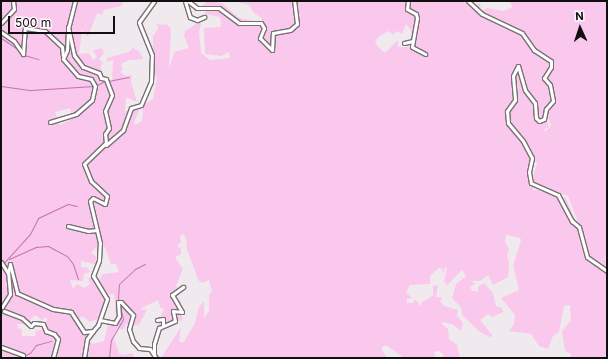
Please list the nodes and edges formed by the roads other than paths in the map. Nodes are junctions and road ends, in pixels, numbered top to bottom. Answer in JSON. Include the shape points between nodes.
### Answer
{"nodes":[{"id":1,"x":13,"y":1,"type":"edge"},
{"id":2,"x":74,"y":1,"type":"edge"},
{"id":3,"x":154,"y":1,"type":"edge"},
{"id":4,"x":187,"y":1,"type":"edge"},
{"id":5,"x":294,"y":1,"type":"edge"},
{"id":6,"x":408,"y":1,"type":"edge"},
{"id":7,"x":468,"y":1,"type":"edge"},
{"id":8,"x":204,"y":17,"type":"dead end"},
{"id":9,"x":1,"y":24,"type":"edge"},
{"id":10,"x":68,"y":27,"type":"junction"},
{"id":11,"x":1,"y":31,"type":"edge"},
{"id":12,"x":413,"y":41,"type":"junction"},
{"id":13,"x":404,"y":43,"type":"dead end"},
{"id":14,"x":425,"y":54,"type":"dead end"},
{"id":15,"x":63,"y":60,"type":"junction"},
{"id":16,"x":51,"y":122,"type":"dead end"},
{"id":17,"x":101,"y":148,"type":"junction"},
{"id":18,"x":68,"y":226,"type":"dead end"},
{"id":19,"x":97,"y":230,"type":"junction"},
{"id":20,"x":3,"y":263,"type":"edge"},
{"id":21,"x":607,"y":271,"type":"edge"},
{"id":22,"x":8,"y":273,"type":"junction"},
{"id":23,"x":183,"y":287,"type":"dead end"},
{"id":24,"x":2,"y":308,"type":"edge"},
{"id":25,"x":1,"y":314,"type":"edge"},
{"id":26,"x":100,"y":320,"type":"junction"},
{"id":27,"x":157,"y":320,"type":"dead end"},
{"id":28,"x":162,"y":325,"type":"junction"},
{"id":29,"x":93,"y":331,"type":"junction"},
{"id":30,"x":1,"y":347,"type":"edge"},
{"id":31,"x":23,"y":356,"type":"edge"},
{"id":32,"x":155,"y":356,"type":"edge"},
{"id":33,"x":53,"y":358,"type":"edge"},
{"id":34,"x":84,"y":358,"type":"edge"}],
"edges":[{"from":1,"to":9,"type":"street","via":[[12,11]]},
{"from":2,"to":10,"type":"street"},
{"from":3,"to":17,"type":"street","via":[[139,22],[151,52],[151,82],[142,105],[130,109],[122,132]]},
{"from":4,"to":5,"type":"street","via":[[197,8],[219,8],[239,23],[261,23],[264,28],[259,36],[272,50],[273,33],[290,30],[297,24]]},
{"from":4,"to":8,"type":"street","via":[[190,17],[197,20]]},
{"from":6,"to":12,"type":"street","via":[[407,9],[416,14],[417,18]]},
{"from":7,"to":21,"type":"street","via":[[482,14],[522,33],[534,50],[550,61],[551,67],[544,78],[550,85],[553,101],[544,119],[539,122],[536,118],[535,103],[525,90],[518,66],[513,76],[515,100],[507,111],[508,123],[523,141],[532,158],[529,172],[531,183],[550,189],[558,195],[572,221],[579,227],[587,257]]},
{"from":9,"to":11,"type":"street"},
{"from":10,"to":15,"type":"street","via":[[67,50]]},
{"from":10,"to":17,"type":"street","via":[[74,55],[83,67],[99,73],[112,95],[105,111],[109,130],[106,134],[106,143]]},
{"from":11,"to":15,"type":"street","via":[[14,41],[23,54],[25,28],[45,31],[62,47]]},
{"from":12,"to":13,"type":"street"},
{"from":12,"to":14,"type":"street","via":[[413,48]]},
{"from":15,"to":16,"type":"street","via":[[78,76],[91,78],[95,85],[91,102],[72,114]]},
{"from":17,"to":19,"type":"street","via":[[84,164],[91,181],[107,195],[105,204],[90,200]]},
{"from":18,"to":19,"type":"street","via":[[88,232]]},
{"from":19,"to":26,"type":"street","via":[[100,261],[94,276],[106,297]]},
{"from":20,"to":22,"type":"street"},
{"from":22,"to":24,"type":"street","via":[[10,294]]},
{"from":22,"to":29,"type":"street","via":[[10,264],[17,293],[53,309],[71,312],[81,330]]},
{"from":23,"to":28,"type":"street","via":[[172,295],[182,312],[173,310],[175,321]]},
{"from":24,"to":25,"type":"street"},
{"from":24,"to":33,"type":"street","via":[[22,318],[31,326],[43,324],[46,331],[54,334],[58,339]]},
{"from":26,"to":29,"type":"street"},
{"from":26,"to":32,"type":"street","via":[[115,323],[119,316],[119,301],[132,313],[129,328],[131,337],[138,347],[150,348]]},
{"from":27,"to":28,"type":"street","via":[[163,319]]},
{"from":28,"to":32,"type":"street","via":[[154,344]]},
{"from":29,"to":34,"type":"street","via":[[87,339]]},
{"from":30,"to":31,"type":"street"}]}
